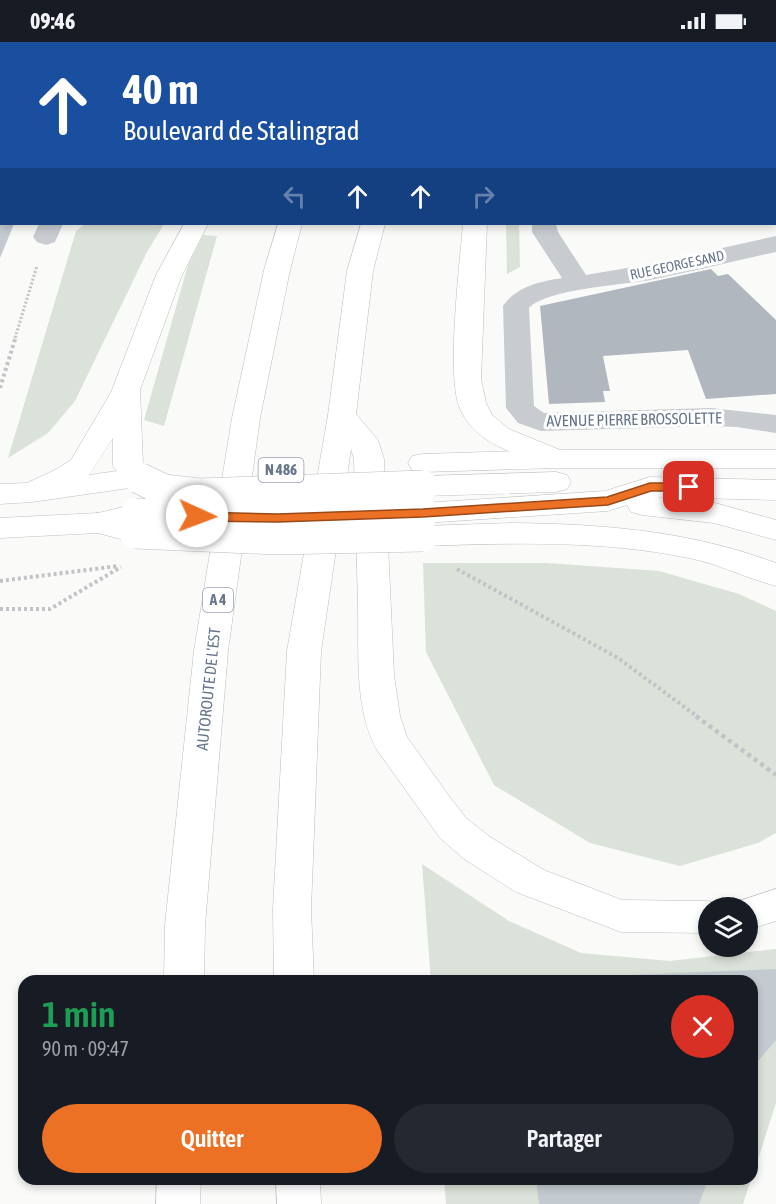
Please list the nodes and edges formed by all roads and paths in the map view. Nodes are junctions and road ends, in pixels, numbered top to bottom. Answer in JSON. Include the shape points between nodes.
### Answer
{"nodes":[{"id":1,"x":195,"y":225,"type":"edge"},
{"id":2,"x":290,"y":225,"type":"edge"},
{"id":3,"x":373,"y":225,"type":"edge"},
{"id":4,"x":475,"y":225,"type":"edge"},
{"id":5,"x":544,"y":225,"type":"edge"},
{"id":6,"x":49,"y":230,"type":"edge"},
{"id":7,"x":776,"y":244,"type":"edge"},
{"id":8,"x":578,"y":283,"type":"junction"},
{"id":9,"x":0,"y":388,"type":"edge"},
{"id":10,"x":126,"y":390,"type":"junction"},
{"id":11,"x":342,"y":415,"type":"junction"},
{"id":12,"x":776,"y":424,"type":"edge"},
{"id":13,"x":555,"y":459,"type":"junction"},
{"id":14,"x":776,"y":459,"type":"edge"},
{"id":15,"x":139,"y":478,"type":"junction"},
{"id":16,"x":650,"y":487,"type":"junction"},
{"id":17,"x":776,"y":490,"type":"edge"},
{"id":18,"x":32,"y":492,"type":"junction"},
{"id":19,"x":0,"y":494,"type":"edge"},
{"id":20,"x":423,"y":499,"type":"junction"},
{"id":21,"x":608,"y":501,"type":"junction"},
{"id":22,"x":24,"y":527,"type":"edge"},
{"id":23,"x":776,"y":530,"type":"edge"},
{"id":24,"x":452,"y":566,"type":"dead end"},
{"id":25,"x":776,"y":575,"type":"edge"},
{"id":26,"x":0,"y":581,"type":"edge"},
{"id":27,"x":0,"y":609,"type":"edge"},
{"id":28,"x":776,"y":775,"type":"edge"},
{"id":29,"x":776,"y":905,"type":"edge"},
{"id":30,"x":758,"y":911,"type":"edge"},
{"id":31,"x":698,"y":917,"type":"edge"},
{"id":32,"x":184,"y":975,"type":"edge"},
{"id":33,"x":294,"y":975,"type":"edge"},
{"id":34,"x":178,"y":1185,"type":"edge"},
{"id":35,"x":298,"y":1185,"type":"edge"},
{"id":36,"x":178,"y":1204,"type":"edge"},
{"id":37,"x":299,"y":1204,"type":"edge"}],
"edges":[{"from":1,"to":10,"type":"main road","via":[[169,275]]},
{"from":2,"to":32,"type":"main road","name":"AUTOROUTE DE L’EST","number":"A 4","via":[[246,418],[211,651],[185,925]]},
{"from":3,"to":11,"type":"main road","via":[[360,271]]},
{"from":4,"to":13,"type":"main road","via":[[467,379],[473,406],[492,431]]},
{"from":5,"to":8,"type":"street"},
{"from":6,"to":9,"type":"path"},
{"from":7,"to":8,"type":"street","name":"RUE GEORGE SAND","via":[[650,272]]},
{"from":8,"to":12,"type":"street","name":"AVENUE PIERRE BROSSOLETTE","via":[[545,289],[525,297],[516,306],[520,408],[528,417],[541,422],[711,417]]},
{"from":10,"to":15,"type":"main road","via":[[128,466]]},
{"from":10,"to":18,"type":"main road","via":[[82,466]]},
{"from":11,"to":31,"type":"main road","via":[[363,440],[369,459],[377,675],[390,741],[453,828],[530,881],[621,916]]},
{"from":11,"to":33,"type":"main road","via":[[304,651],[292,909]]},
{"from":13,"to":14,"type":"main road"},
{"from":13,"to":20,"type":"main road","via":[[485,460]]},
{"from":15,"to":18,"type":"main road"},
{"from":15,"to":20,"type":"main road","bridge":true,"via":[[164,490],[198,494]]},
{"from":16,"to":17,"type":"main road"},
{"from":16,"to":20,"type":"main road","via":[[583,482]]},
{"from":16,"to":21,"type":"main road"},
{"from":18,"to":19,"type":"main road"},
{"from":20,"to":21,"type":"main road"},
{"from":20,"to":22,"type":"main road","bridge":true,"via":[[276,539],[135,524]]},
{"from":20,"to":25,"type":"main road","via":[[527,533],[644,539],[703,549]]},
{"from":21,"to":23,"type":"main road","via":[[715,513]]},
{"from":24,"to":28,"type":"path","via":[[618,658]]},
{"from":26,"to":27,"type":"path","via":[[124,566],[50,609]]},
{"from":29,"to":30,"type":"main road"},
{"from":34,"to":36,"type":"main road"},
{"from":35,"to":37,"type":"main road"}]}
